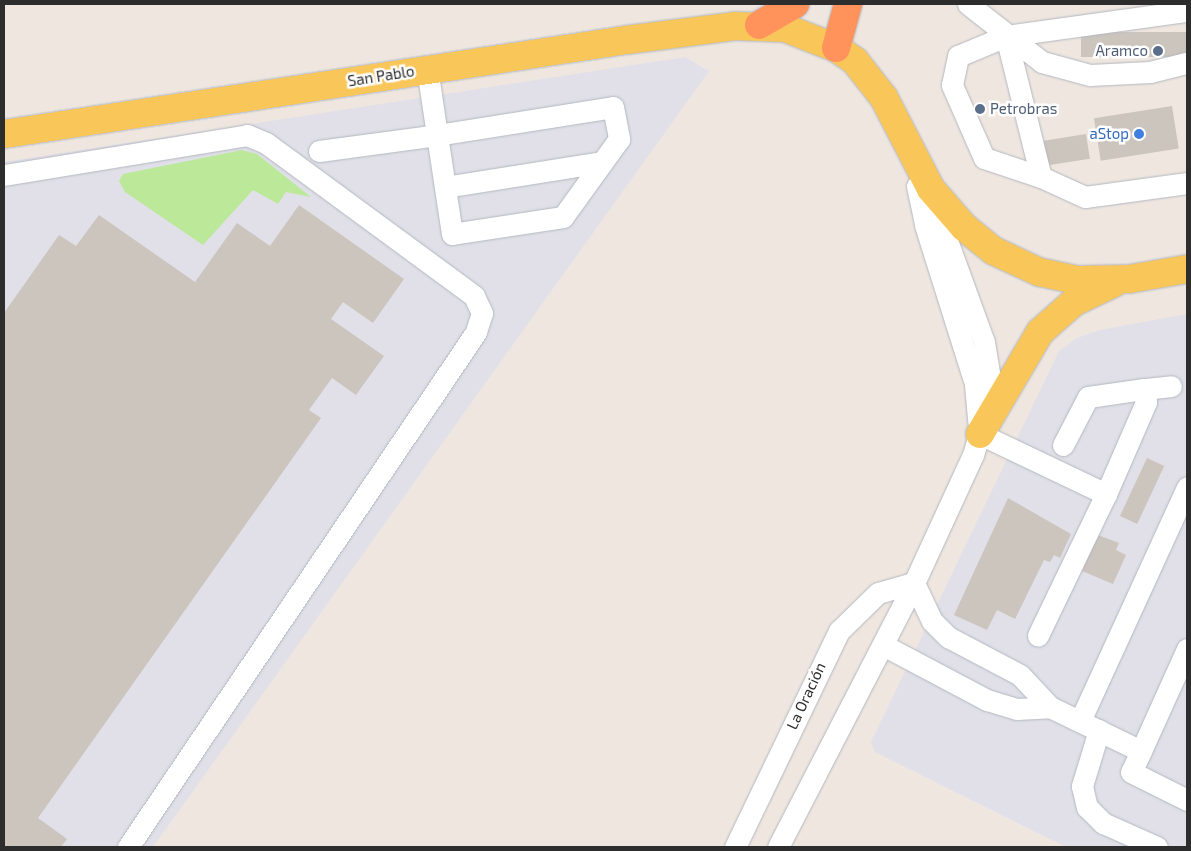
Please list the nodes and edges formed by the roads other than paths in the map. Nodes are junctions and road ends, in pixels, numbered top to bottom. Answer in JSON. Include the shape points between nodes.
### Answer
{"nodes":[{"id":1,"x":795,"y":4,"type":"edge"},
{"id":2,"x":848,"y":4,"type":"edge"},
{"id":3,"x":968,"y":4,"type":"edge"},
{"id":4,"x":1187,"y":11,"type":"edge"},
{"id":5,"x":759,"y":25,"type":"junction"},
{"id":6,"x":1006,"y":36,"type":"junction"},
{"id":7,"x":836,"y":48,"type":"junction"},
{"id":8,"x":1187,"y":63,"type":"edge"},
{"id":9,"x":427,"y":68,"type":"junction"},
{"id":10,"x":4,"y":134,"type":"edge"},
{"id":11,"x":437,"y":135,"type":"junction"},
{"id":12,"x":318,"y":151,"type":"dead end"},
{"id":13,"x":602,"y":162,"type":"junction"},
{"id":14,"x":914,"y":166,"type":"junction"},
{"id":15,"x":4,"y":175,"type":"edge"},
{"id":16,"x":1041,"y":177,"type":"junction"},
{"id":17,"x":1187,"y":183,"type":"edge"},
{"id":18,"x":445,"y":187,"type":"junction"},
{"id":19,"x":1187,"y":269,"type":"edge"},
{"id":20,"x":1129,"y":279,"type":"junction"},
{"id":21,"x":1170,"y":386,"type":"dead end"},
{"id":22,"x":1144,"y":389,"type":"junction"},
{"id":23,"x":980,"y":434,"type":"junction"},
{"id":24,"x":1063,"y":445,"type":"dead end"},
{"id":25,"x":1187,"y":487,"type":"edge"},
{"id":26,"x":1106,"y":494,"type":"junction"},
{"id":27,"x":914,"y":583,"type":"junction"},
{"id":28,"x":1038,"y":635,"type":"dead end"},
{"id":29,"x":883,"y":645,"type":"junction"},
{"id":30,"x":1187,"y":649,"type":"edge"},
{"id":31,"x":1050,"y":708,"type":"junction"},
{"id":32,"x":1089,"y":726,"type":"junction"},
{"id":33,"x":1141,"y":751,"type":"junction"},
{"id":34,"x":1187,"y":800,"type":"edge"},
{"id":35,"x":128,"y":847,"type":"edge"},
{"id":36,"x":735,"y":847,"type":"edge"},
{"id":37,"x":778,"y":847,"type":"edge"},
{"id":38,"x":1157,"y":847,"type":"edge"}],
"edges":[{"from":1,"to":5,"type":"highway"},
{"from":2,"to":7,"type":"highway"},
{"from":3,"to":6,"type":"street"},
{"from":4,"to":6,"type":"street"},
{"from":5,"to":7,"type":"main road","name":"San Pablo","via":[[785,28]]},
{"from":5,"to":9,"type":"main road","name":"San Pablo"},
{"from":6,"to":8,"type":"street","via":[[1042,62],[1090,75],[1150,72]]},
{"from":6,"to":16,"type":"street"},
{"from":6,"to":16,"type":"street","via":[[958,56],[952,85],[984,158]]},
{"from":7,"to":14,"type":"main road","name":"San Pablo","via":[[871,78]]},
{"from":9,"to":10,"type":"main road","name":"San Pablo"},
{"from":9,"to":11,"type":"street"},
{"from":11,"to":12,"type":"street"},
{"from":11,"to":13,"type":"street","via":[[613,107],[619,139]]},
{"from":11,"to":18,"type":"street"},
{"from":13,"to":18,"type":"street"},
{"from":13,"to":18,"type":"street","via":[[563,217],[452,234]]},
{"from":14,"to":20,"type":"main road","name":"San Pablo","via":[[964,227],[1008,259],[1066,279]]},
{"from":14,"to":23,"type":"street","via":[[941,220],[990,369],[992,391]]},
{"from":15,"to":35,"type":"street","via":[[247,135],[266,142],[474,296],[482,313],[476,332]]},
{"from":16,"to":17,"type":"street","via":[[1085,197]]},
{"from":19,"to":20,"type":"main road"},
{"from":20,"to":23,"type":"main road","via":[[1090,293],[1050,322]]},
{"from":21,"to":22,"type":"street"},
{"from":22,"to":24,"type":"street","via":[[1088,397]]},
{"from":22,"to":26,"type":"street","via":[[1146,402]]},
{"from":23,"to":26,"type":"street"},
{"from":23,"to":27,"type":"street"},
{"from":25,"to":32,"type":"street"},
{"from":26,"to":28,"type":"street"},
{"from":27,"to":29,"type":"street"},
{"from":27,"to":31,"type":"street","via":[[939,629],[1020,675]]},
{"from":27,"to":36,"type":"street","name":"La Oración","via":[[878,593],[839,631]]},
{"from":29,"to":31,"type":"street","via":[[987,700],[1016,709]]},
{"from":29,"to":37,"type":"street"},
{"from":30,"to":33,"type":"street"},
{"from":31,"to":32,"type":"street"},
{"from":32,"to":33,"type":"street"},
{"from":32,"to":38,"type":"street","via":[[1082,786],[1087,807],[1103,823]]},
{"from":33,"to":34,"type":"street","via":[[1132,772]]}]}
